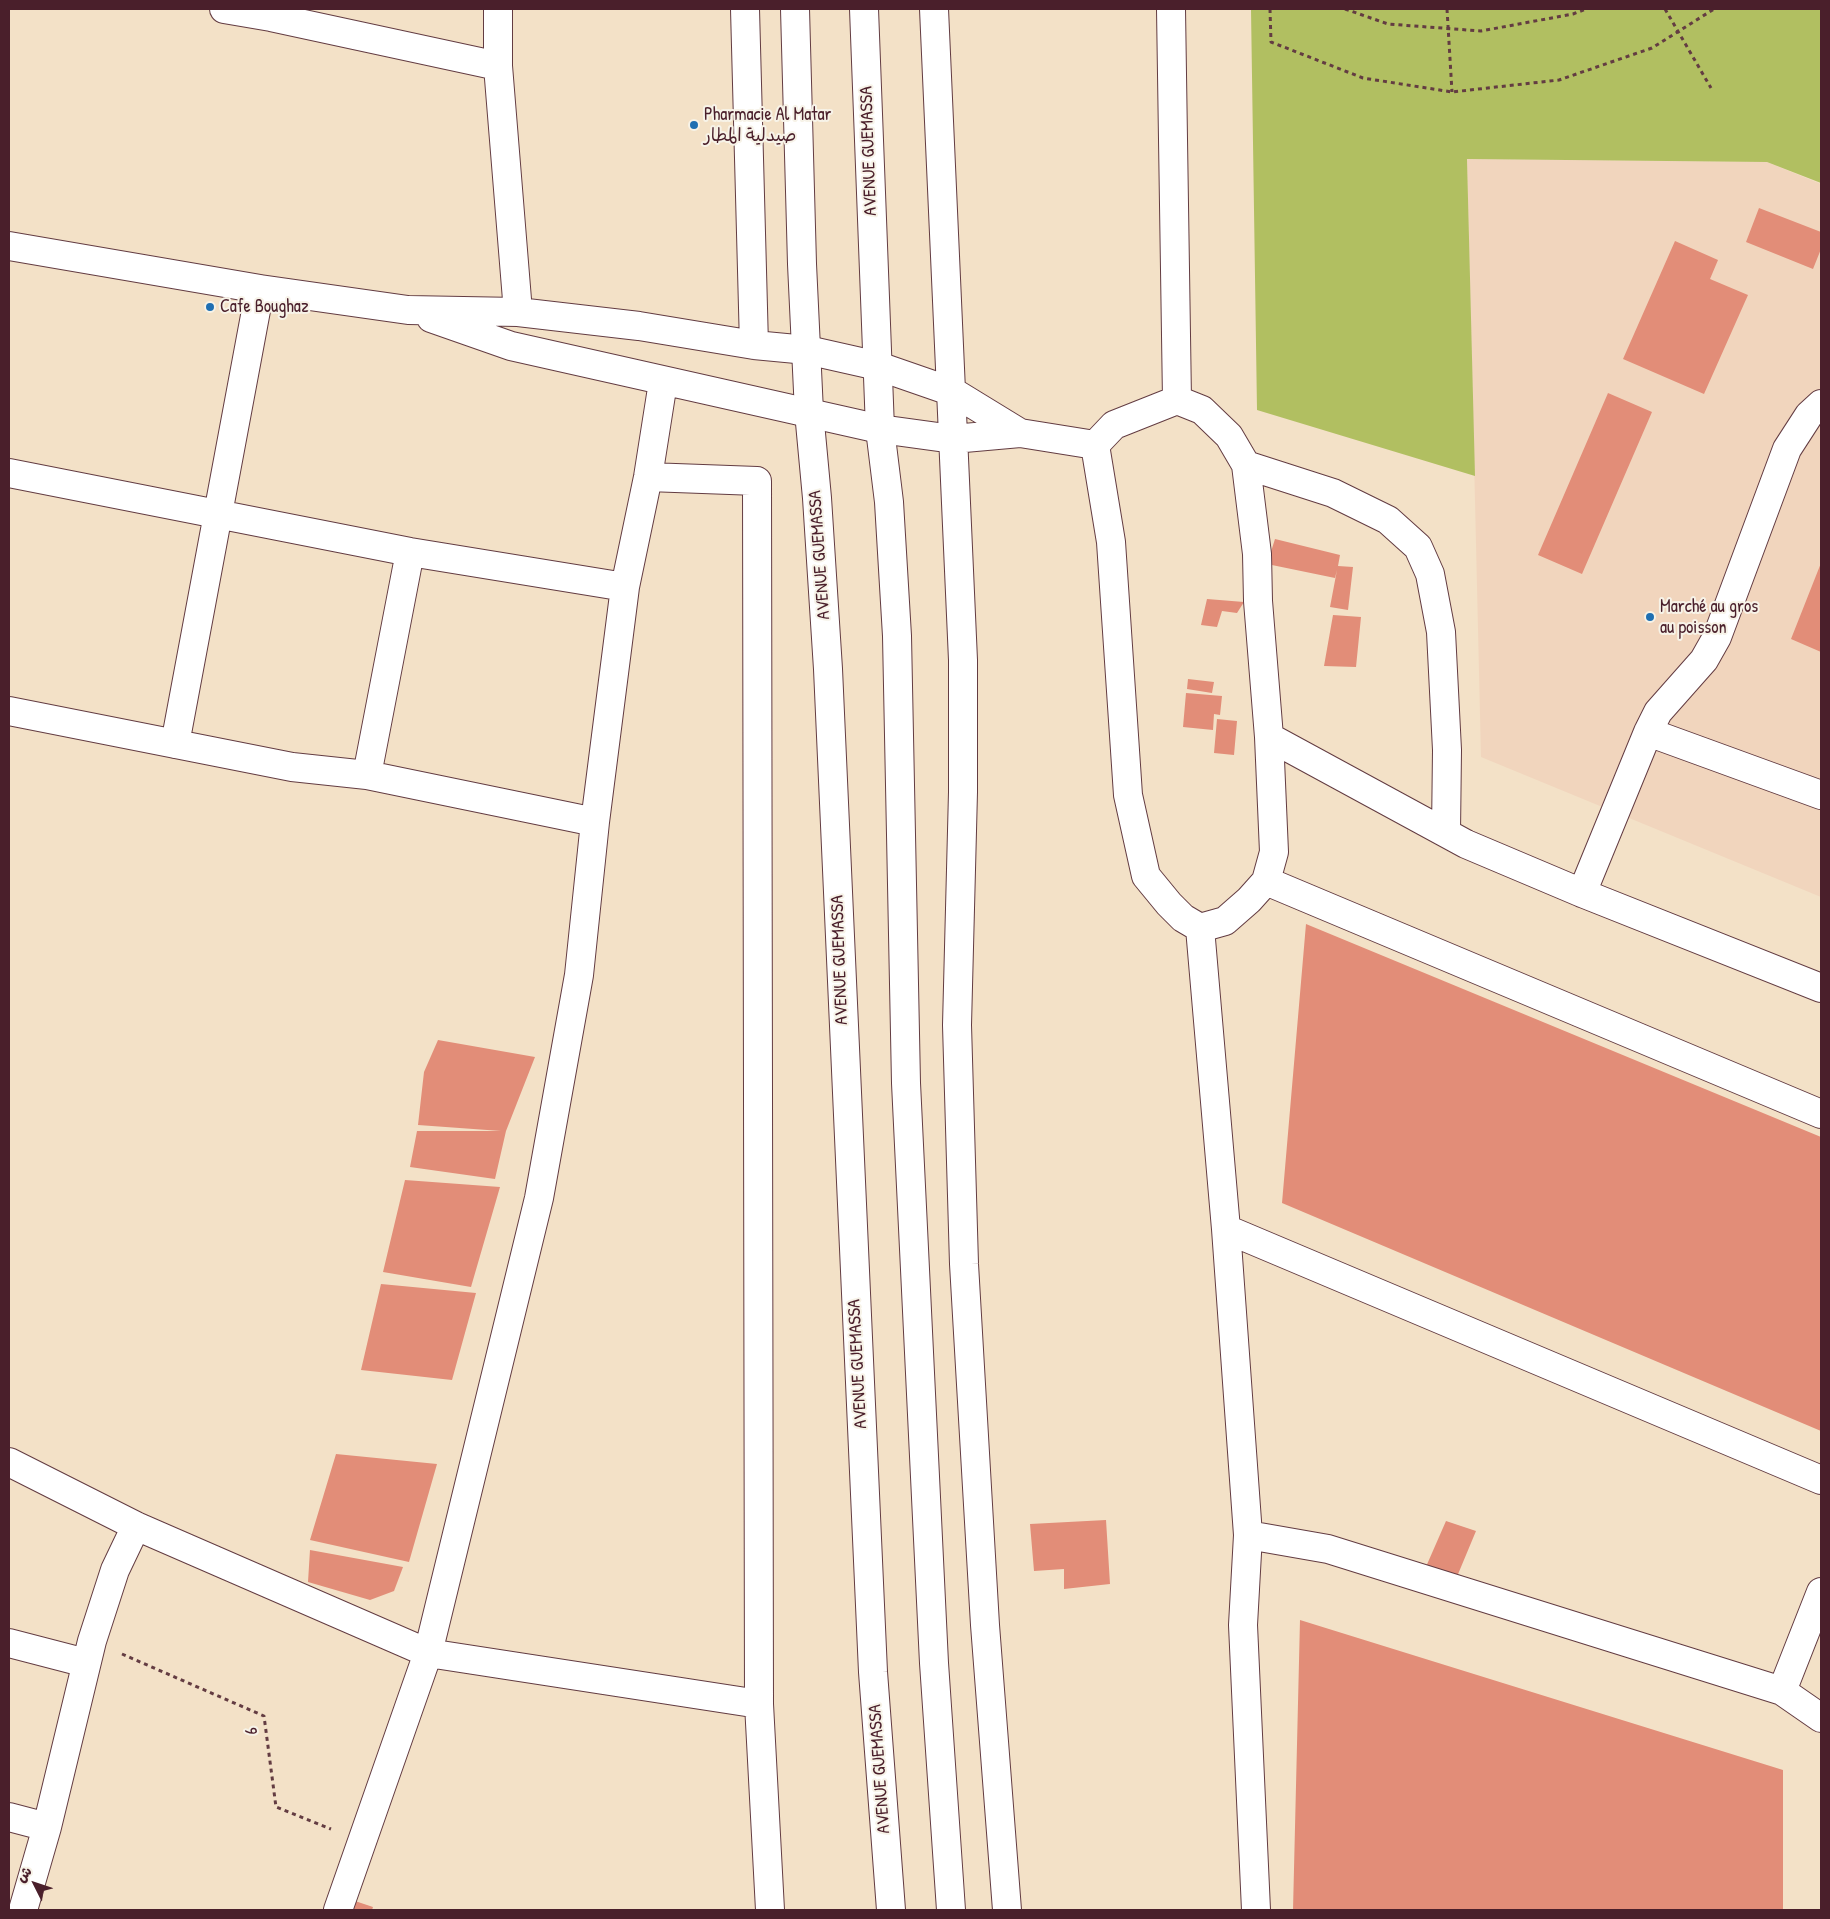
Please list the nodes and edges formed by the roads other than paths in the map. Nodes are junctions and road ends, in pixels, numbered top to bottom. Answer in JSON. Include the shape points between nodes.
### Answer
{"nodes":[{"id":1,"x":224,"y":9,"type":"edge"},
{"id":2,"x":498,"y":9,"type":"edge"},
{"id":3,"x":744,"y":9,"type":"edge"},
{"id":4,"x":795,"y":9,"type":"edge"},
{"id":5,"x":864,"y":9,"type":"edge"},
{"id":6,"x":934,"y":9,"type":"edge"},
{"id":7,"x":1171,"y":9,"type":"edge"},
{"id":8,"x":498,"y":66,"type":"junction"},
{"id":9,"x":9,"y":246,"type":"edge"},
{"id":10,"x":260,"y":289,"type":"junction"},
{"id":11,"x":408,"y":310,"type":"junction"},
{"id":12,"x":518,"y":312,"type":"junction"},
{"id":13,"x":754,"y":345,"type":"junction"},
{"id":14,"x":807,"y":350,"type":"junction"},
{"id":15,"x":878,"y":366,"type":"junction"},
{"id":16,"x":662,"y":382,"type":"junction"},
{"id":17,"x":952,"y":392,"type":"junction"},
{"id":18,"x":1177,"y":400,"type":"junction"},
{"id":19,"x":1821,"y":404,"type":"edge"},
{"id":20,"x":809,"y":412,"type":"junction"},
{"id":21,"x":880,"y":429,"type":"junction"},
{"id":22,"x":1020,"y":433,"type":"junction"},
{"id":23,"x":953,"y":439,"type":"junction"},
{"id":24,"x":1095,"y":445,"type":"junction"},
{"id":25,"x":1246,"y":465,"type":"junction"},
{"id":26,"x":9,"y":473,"type":"edge"},
{"id":27,"x":648,"y":477,"type":"junction"},
{"id":28,"x":219,"y":515,"type":"junction"},
{"id":29,"x":410,"y":552,"type":"junction"},
{"id":30,"x":625,"y":587,"type":"junction"},
{"id":31,"x":9,"y":711,"type":"edge"},
{"id":32,"x":1648,"y":732,"type":"junction"},
{"id":33,"x":1269,"y":737,"type":"junction"},
{"id":34,"x":175,"y":744,"type":"junction"},
{"id":35,"x":367,"y":775,"type":"junction"},
{"id":36,"x":1821,"y":795,"type":"edge"},
{"id":37,"x":595,"y":822,"type":"junction"},
{"id":38,"x":1446,"y":832,"type":"junction"},
{"id":39,"x":1266,"y":881,"type":"junction"},
{"id":40,"x":1582,"y":893,"type":"junction"},
{"id":41,"x":1200,"y":928,"type":"junction"},
{"id":42,"x":1821,"y":988,"type":"edge"},
{"id":43,"x":1821,"y":1114,"type":"edge"},
{"id":44,"x":1226,"y":1229,"type":"junction"},
{"id":45,"x":9,"y":1462,"type":"edge"},
{"id":46,"x":1821,"y":1480,"type":"edge"},
{"id":47,"x":136,"y":1526,"type":"junction"},
{"id":48,"x":1248,"y":1535,"type":"junction"},
{"id":49,"x":1821,"y":1592,"type":"edge"},
{"id":50,"x":9,"y":1643,"type":"edge"},
{"id":51,"x":89,"y":1652,"type":"junction"},
{"id":52,"x":428,"y":1653,"type":"junction"},
{"id":53,"x":1782,"y":1691,"type":"junction"},
{"id":54,"x":759,"y":1704,"type":"junction"},
{"id":55,"x":1821,"y":1718,"type":"edge"},
{"id":56,"x":9,"y":1817,"type":"edge"},
{"id":57,"x":47,"y":1827,"type":"junction"},
{"id":58,"x":23,"y":1910,"type":"edge"},
{"id":59,"x":338,"y":1910,"type":"edge"},
{"id":60,"x":770,"y":1910,"type":"edge"},
{"id":61,"x":891,"y":1910,"type":"edge"},
{"id":62,"x":951,"y":1910,"type":"edge"},
{"id":63,"x":1008,"y":1910,"type":"edge"},
{"id":64,"x":1256,"y":1910,"type":"edge"}],
"edges":[{"from":1,"to":8,"type":"street"},
{"from":2,"to":8,"type":"street"},
{"from":3,"to":13,"type":"street"},
{"from":4,"to":14,"type":"street","name":"AVENUE GUEMASSA"},
{"from":5,"to":15,"type":"street","name":"AVENUE GUEMASSA"},
{"from":6,"to":17,"type":"street"},
{"from":7,"to":18,"type":"street"},
{"from":8,"to":12,"type":"street"},
{"from":9,"to":10,"type":"street"},
{"from":10,"to":11,"type":"street"},
{"from":10,"to":28,"type":"street"},
{"from":11,"to":12,"type":"street"},
{"from":11,"to":16,"type":"street","via":[[511,346]]},
{"from":12,"to":13,"type":"street","via":[[640,326]]},
{"from":13,"to":14,"type":"street"},
{"from":14,"to":15,"type":"street"},
{"from":14,"to":20,"type":"street","name":"AVENUE GUEMASSA"},
{"from":15,"to":17,"type":"street"},
{"from":15,"to":21,"type":"street","name":"AVENUE GUEMASSA"},
{"from":16,"to":20,"type":"street"},
{"from":16,"to":27,"type":"street"},
{"from":17,"to":22,"type":"street"},
{"from":17,"to":23,"type":"street"},
{"from":18,"to":24,"type":"street","via":[[1114,425]]},
{"from":18,"to":25,"type":"street","via":[[1202,410],[1229,436]]},
{"from":19,"to":32,"type":"street","via":[[1809,415],[1787,449],[1717,636],[1704,660],[1658,712]]},
{"from":20,"to":21,"type":"street"},
{"from":20,"to":61,"type":"street","name":"AVENUE GUEMASSA","via":[[828,679],[873,1672]]},
{"from":21,"to":23,"type":"street"},
{"from":21,"to":62,"type":"street","name":"AVENUE GUEMASSA","via":[[889,502],[897,636],[906,1083],[934,1663]]},
{"from":22,"to":23,"type":"street"},
{"from":22,"to":24,"type":"street"},
{"from":23,"to":63,"type":"street","via":[[963,660],[957,1025],[964,1264],[985,1625]]},
{"from":24,"to":41,"type":"street","via":[[1111,542],[1128,795],[1146,876],[1168,904]]},
{"from":25,"to":33,"type":"street","via":[[1257,554]]},
{"from":25,"to":38,"type":"street","via":[[1333,493],[1388,520],[1418,547],[1430,574],[1441,632],[1447,750]]},
{"from":26,"to":28,"type":"street"},
{"from":27,"to":30,"type":"street"},
{"from":27,"to":54,"type":"street","via":[[757,482]]},
{"from":28,"to":29,"type":"street"},
{"from":28,"to":34,"type":"street"},
{"from":29,"to":30,"type":"street"},
{"from":29,"to":35,"type":"street"},
{"from":30,"to":37,"type":"street"},
{"from":31,"to":34,"type":"street"},
{"from":32,"to":36,"type":"street"},
{"from":32,"to":40,"type":"street"},
{"from":33,"to":38,"type":"street"},
{"from":33,"to":39,"type":"street","via":[[1274,852]]},
{"from":34,"to":35,"type":"street","via":[[292,767]]},
{"from":35,"to":37,"type":"street"},
{"from":37,"to":52,"type":"street","via":[[579,975],[539,1198]]},
{"from":38,"to":40,"type":"street","via":[[1466,844]]},
{"from":39,"to":41,"type":"street","via":[[1224,921]]},
{"from":39,"to":43,"type":"street"},
{"from":40,"to":42,"type":"street"},
{"from":41,"to":44,"type":"street"},
{"from":44,"to":46,"type":"street"},
{"from":44,"to":48,"type":"street"},
{"from":45,"to":47,"type":"street"},
{"from":47,"to":51,"type":"street","via":[[115,1570]]},
{"from":47,"to":52,"type":"street"},
{"from":48,"to":53,"type":"street","via":[[1328,1549]]},
{"from":48,"to":64,"type":"street","via":[[1243,1625]]},
{"from":49,"to":53,"type":"street"},
{"from":50,"to":51,"type":"street"},
{"from":51,"to":57,"type":"street"},
{"from":52,"to":54,"type":"street"},
{"from":52,"to":59,"type":"street"},
{"from":53,"to":55,"type":"street"},
{"from":54,"to":60,"type":"street"},
{"from":56,"to":57,"type":"street"},
{"from":57,"to":58,"type":"street"}]}
